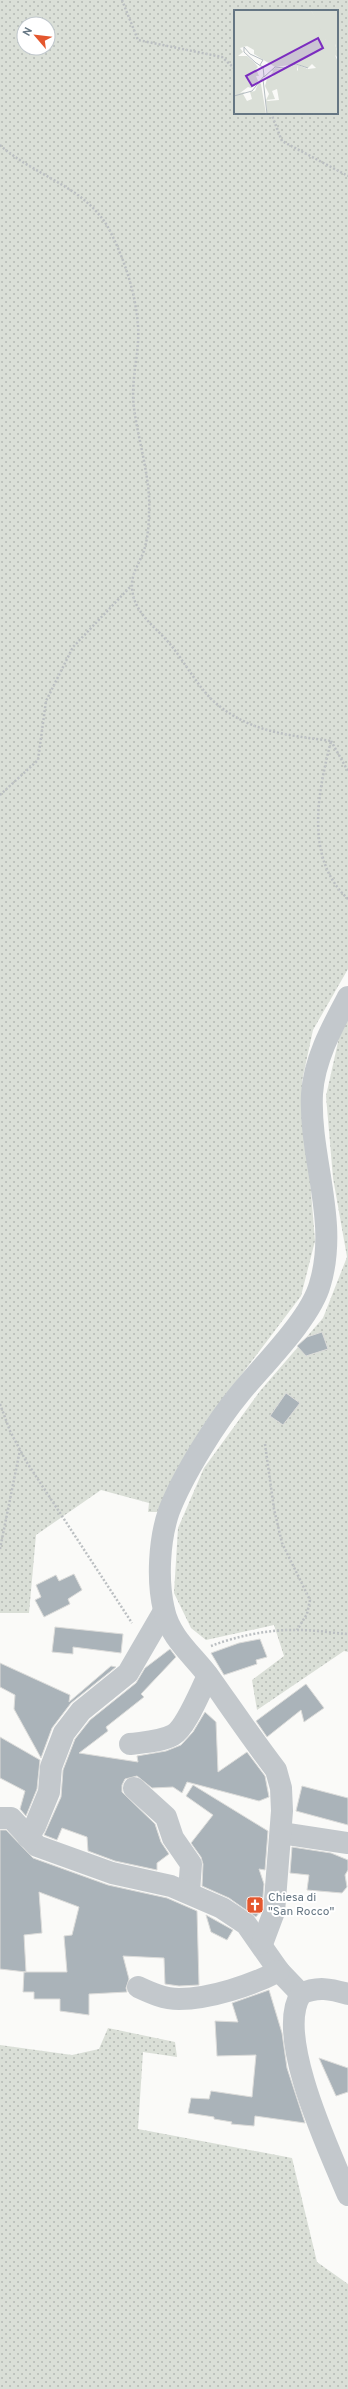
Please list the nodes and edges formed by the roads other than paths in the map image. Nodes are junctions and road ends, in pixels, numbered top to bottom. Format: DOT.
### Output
graph roads {
  1 [pos="348,997"];
  2 [pos="164,1611"];
  3 [pos="208,1676"];
  4 [pos="130,1744"];
  5 [pos="134,1788"];
  6 [pos="0,1818"];
  7 [pos="281,1833"];
  8 [pos="28,1837"];
  9 [pos="348,1843"];
  10 [pos="189,1892"];
  11 [pos="262,1944"];
  12 [pos="279,1970"];
  13 [pos="138,1987"];
  14 [pos="344,1987"];
  15 [pos="301,1994"];
  16 [pos="348,2195"];
  1 -- 2 [label="street"];
  2 -- 3 [label="street"];
  2 -- 8 [label="street"];
  3 -- 4 [label="street"];
  3 -- 7 [label="street"];
  5 -- 10 [label="street"];
  6 -- 8 [label="street"];
  7 -- 9 [label="street"];
  7 -- 11 [label="street"];
  8 -- 10 [label="street"];
  10 -- 11 [label="street"];
  11 -- 12 [label="street"];
  12 -- 13 [label="street"];
  12 -- 15 [label="street"];
  14 -- 15 [label="street"];
  15 -- 16 [label="street"];
}
